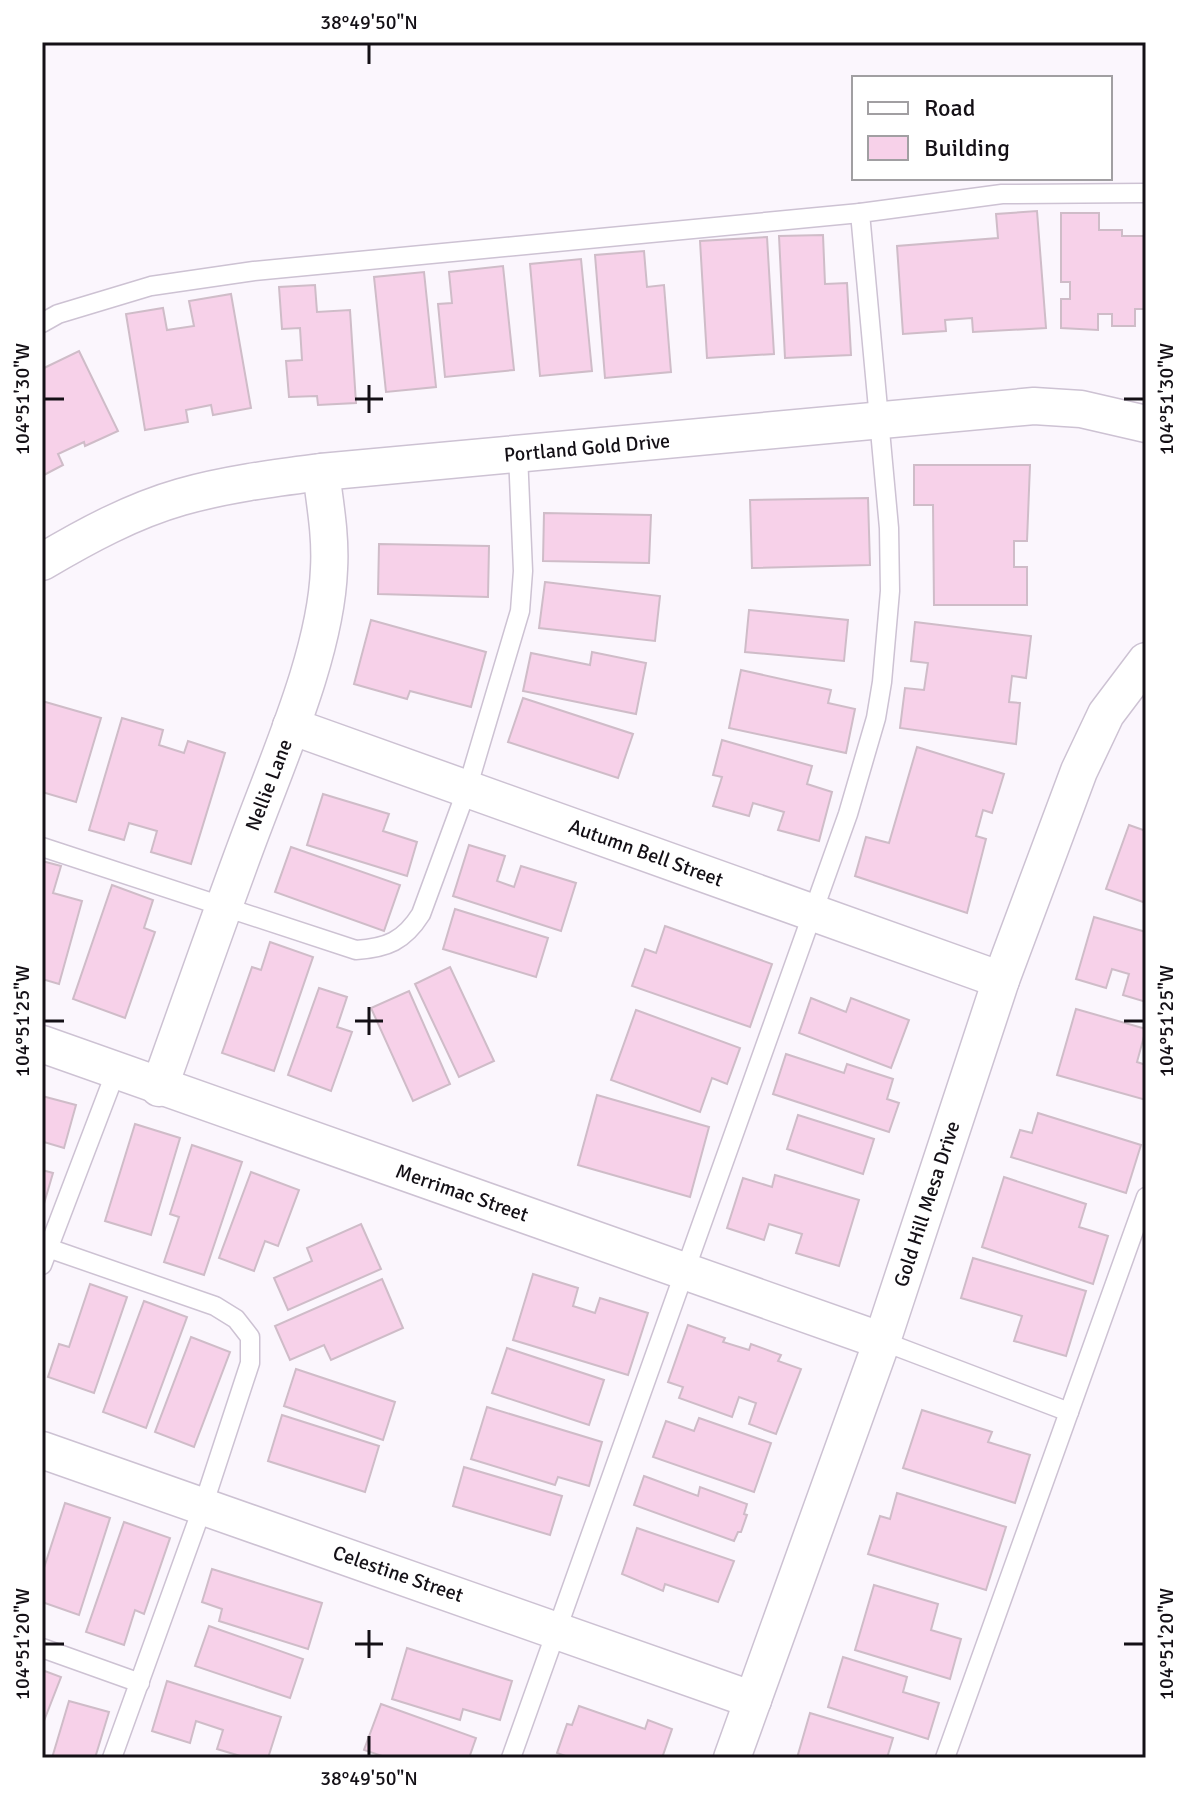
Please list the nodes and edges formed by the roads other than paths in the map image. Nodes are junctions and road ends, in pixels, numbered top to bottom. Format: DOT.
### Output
graph roads {
  1 [pos="1146,193"];
  2 [pos="860,213"];
  3 [pos="42,323"];
  4 [pos="879,420"];
  5 [pos="1146,424"];
  6 [pos="518,454"];
  7 [pos="321,472"];
  8 [pos="42,562"];
  9 [pos="1146,661"];
  10 [pos="291,726"];
  11 [pos="467,789"];
  12 [pos="42,847"];
  13 [pos="222,908"];
  14 [pos="813,913"];
  15 [pos="1001,980"];
  16 [pos="42,1044"];
  17 [pos="116,1071"];
  18 [pos="159,1088"];
  19 [pos="1146,1197"];
  20 [pos="45,1257"];
  21 [pos="685,1271"];
  22 [pos="882,1341"];
  23 [pos="1069,1412"];
  24 [pos="42,1450"];
  25 [pos="203,1506"];
  26 [pos="557,1630"];
  27 [pos="42,1648"];
  28 [pos="140,1683"];
  29 [pos="753,1700"];
  30 [pos="112,1758"];
  31 [pos="511,1758"];
  32 [pos="732,1758"];
  33 [pos="945,1758"];
  1 -- 2 [label="lane"];
  2 -- 3 [label="lane"];
  2 -- 4 [label="lane"];
  4 -- 5 [label="street, Portland Gold Drive"];
  4 -- 6 [label="street, Portland Gold Drive"];
  4 -- 14 [label="lane"];
  6 -- 7 [label="street, Portland Gold Drive"];
  6 -- 11 [label="lane"];
  7 -- 8 [label="street, Portland Gold Drive"];
  7 -- 10 [label="street, Nellie Lane"];
  9 -- 15 [label="street, Gold Hill Mesa Drive"];
  10 -- 11 [label="street, Autumn Bell Street"];
  10 -- 13 [label="street, Nellie Lane"];
  11 -- 13 [label="lane"];
  11 -- 14 [label="street, Autumn Bell Street"];
  12 -- 13 [label="lane"];
  13 -- 18 [label="street, Nellie Lane"];
  14 -- 15 [label="street, Autumn Bell Street"];
  14 -- 21 [label="lane"];
  15 -- 22 [label="street, Gold Hill Mesa Drive"];
  16 -- 17 [label="street, Merrimac Street"];
  17 -- 18 [label="street, Merrimac Street"];
  17 -- 20 [label="lane"];
  18 -- 21 [label="street, Merrimac Street"];
  19 -- 23 [label="lane"];
  20 -- 25 [label="lane"];
  21 -- 22 [label="street, Merrimac Street"];
  21 -- 26 [label="lane"];
  22 -- 23 [label="lane"];
  22 -- 29 [label="street, Gold Hill Mesa Drive"];
  23 -- 33 [label="lane"];
  24 -- 25 [label="street, Celestine Street"];
  25 -- 26 [label="street, Celestine Street"];
  25 -- 28 [label="lane"];
  26 -- 29 [label="street, Celestine Street"];
  26 -- 31 [label="lane"];
  27 -- 28 [label="lane"];
  28 -- 30 [label="lane"];
  29 -- 32 [label="street, Gold Hill Mesa Drive"];
}
